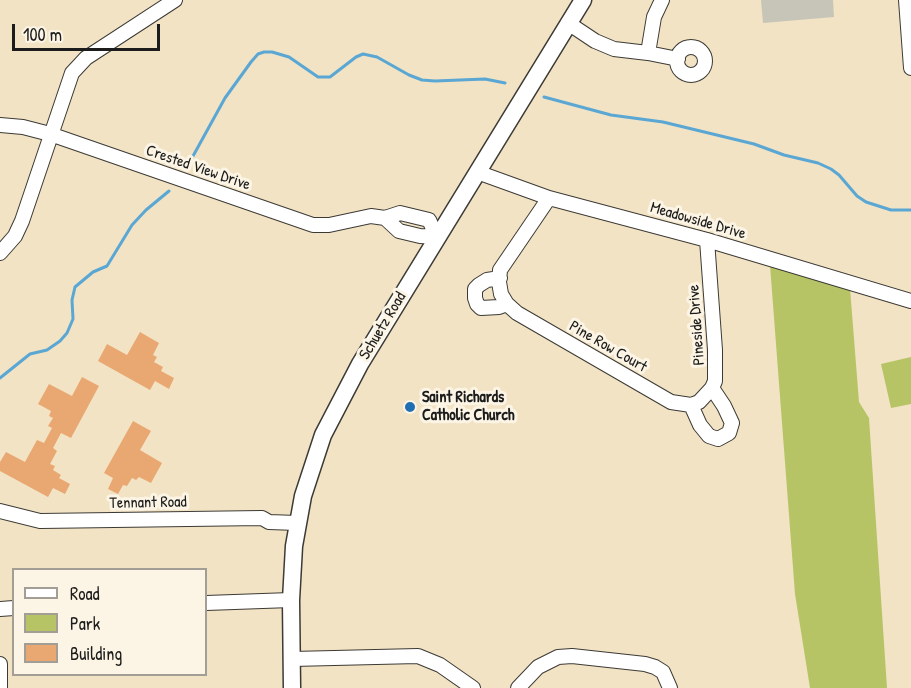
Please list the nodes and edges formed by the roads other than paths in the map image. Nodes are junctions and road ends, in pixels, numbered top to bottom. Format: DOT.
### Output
graph roads {
  1 [pos="175,0"];
  2 [pos="583,0"];
  3 [pos="662,0"];
  4 [pos="906,0"];
  5 [pos="568,23"];
  6 [pos="648,52"];
  7 [pos="678,59"];
  8 [pos="911,68"];
  9 [pos="0,126"];
  10 [pos="50,134"];
  11 [pos="477,172"];
  12 [pos="549,198"];
  13 [pos="437,237"];
  14 [pos="707,240"];
  15 [pos="0,253"];
  16 [pos="500,278"];
  17 [pos="911,301"];
  18 [pos="507,304"];
  19 [pos="712,388"];
  20 [pos="695,403"];
  21 [pos="0,511"];
  22 [pos="298,520"];
  23 [pos="291,600"];
  24 [pos="207,603"];
  25 [pos="292,659"];
  26 [pos="0,664"];
  27 [pos="669,685"];
  28 [pos="0,688"];
  29 [pos="292,688"];
  30 [pos="473,688"];
  31 [pos="518,688"];
  1 -- 10 [label="street"];
  2 -- 5 [label="main road, Schuetz Road"];
  3 -- 6 [label="street"];
  4 -- 8 [label="street"];
  5 -- 6 [label="street"];
  5 -- 11 [label="main road, Schuetz Road"];
  6 -- 7 [label="street"];
  9 -- 10 [label="street, Crested View Drive"];
  10 -- 13 [label="street, Crested View Drive"];
  10 -- 15 [label="street"];
  11 -- 12 [label="street, Meadowside Drive"];
  11 -- 13 [label="main road, Schuetz Road"];
  12 -- 14 [label="street, Meadowside Drive"];
  12 -- 16 [label="street"];
  13 -- 22 [label="main road, Schuetz Road"];
  14 -- 17 [label="street, Meadowside Drive"];
  14 -- 19 [label="street, Pineside Drive"];
  16 -- 18 [label="street"];
  16 -- 18 [label="street"];
  18 -- 20 [label="street, Pine Row Court"];
  19 -- 20 [label="street, Pineside Drive"];
  19 -- 20 [label="street"];
  21 -- 22 [label="street, Tennant Road"];
  22 -- 23 [label="main road, Schuetz Road"];
  23 -- 24 [label="street"];
  23 -- 25 [label="main road, Schuetz Road"];
  25 -- 29 [label="main road, Schuetz Road"];
  25 -- 30 [label="street"];
  26 -- 28 [label="street"];
  27 -- 31 [label="street"];
}
